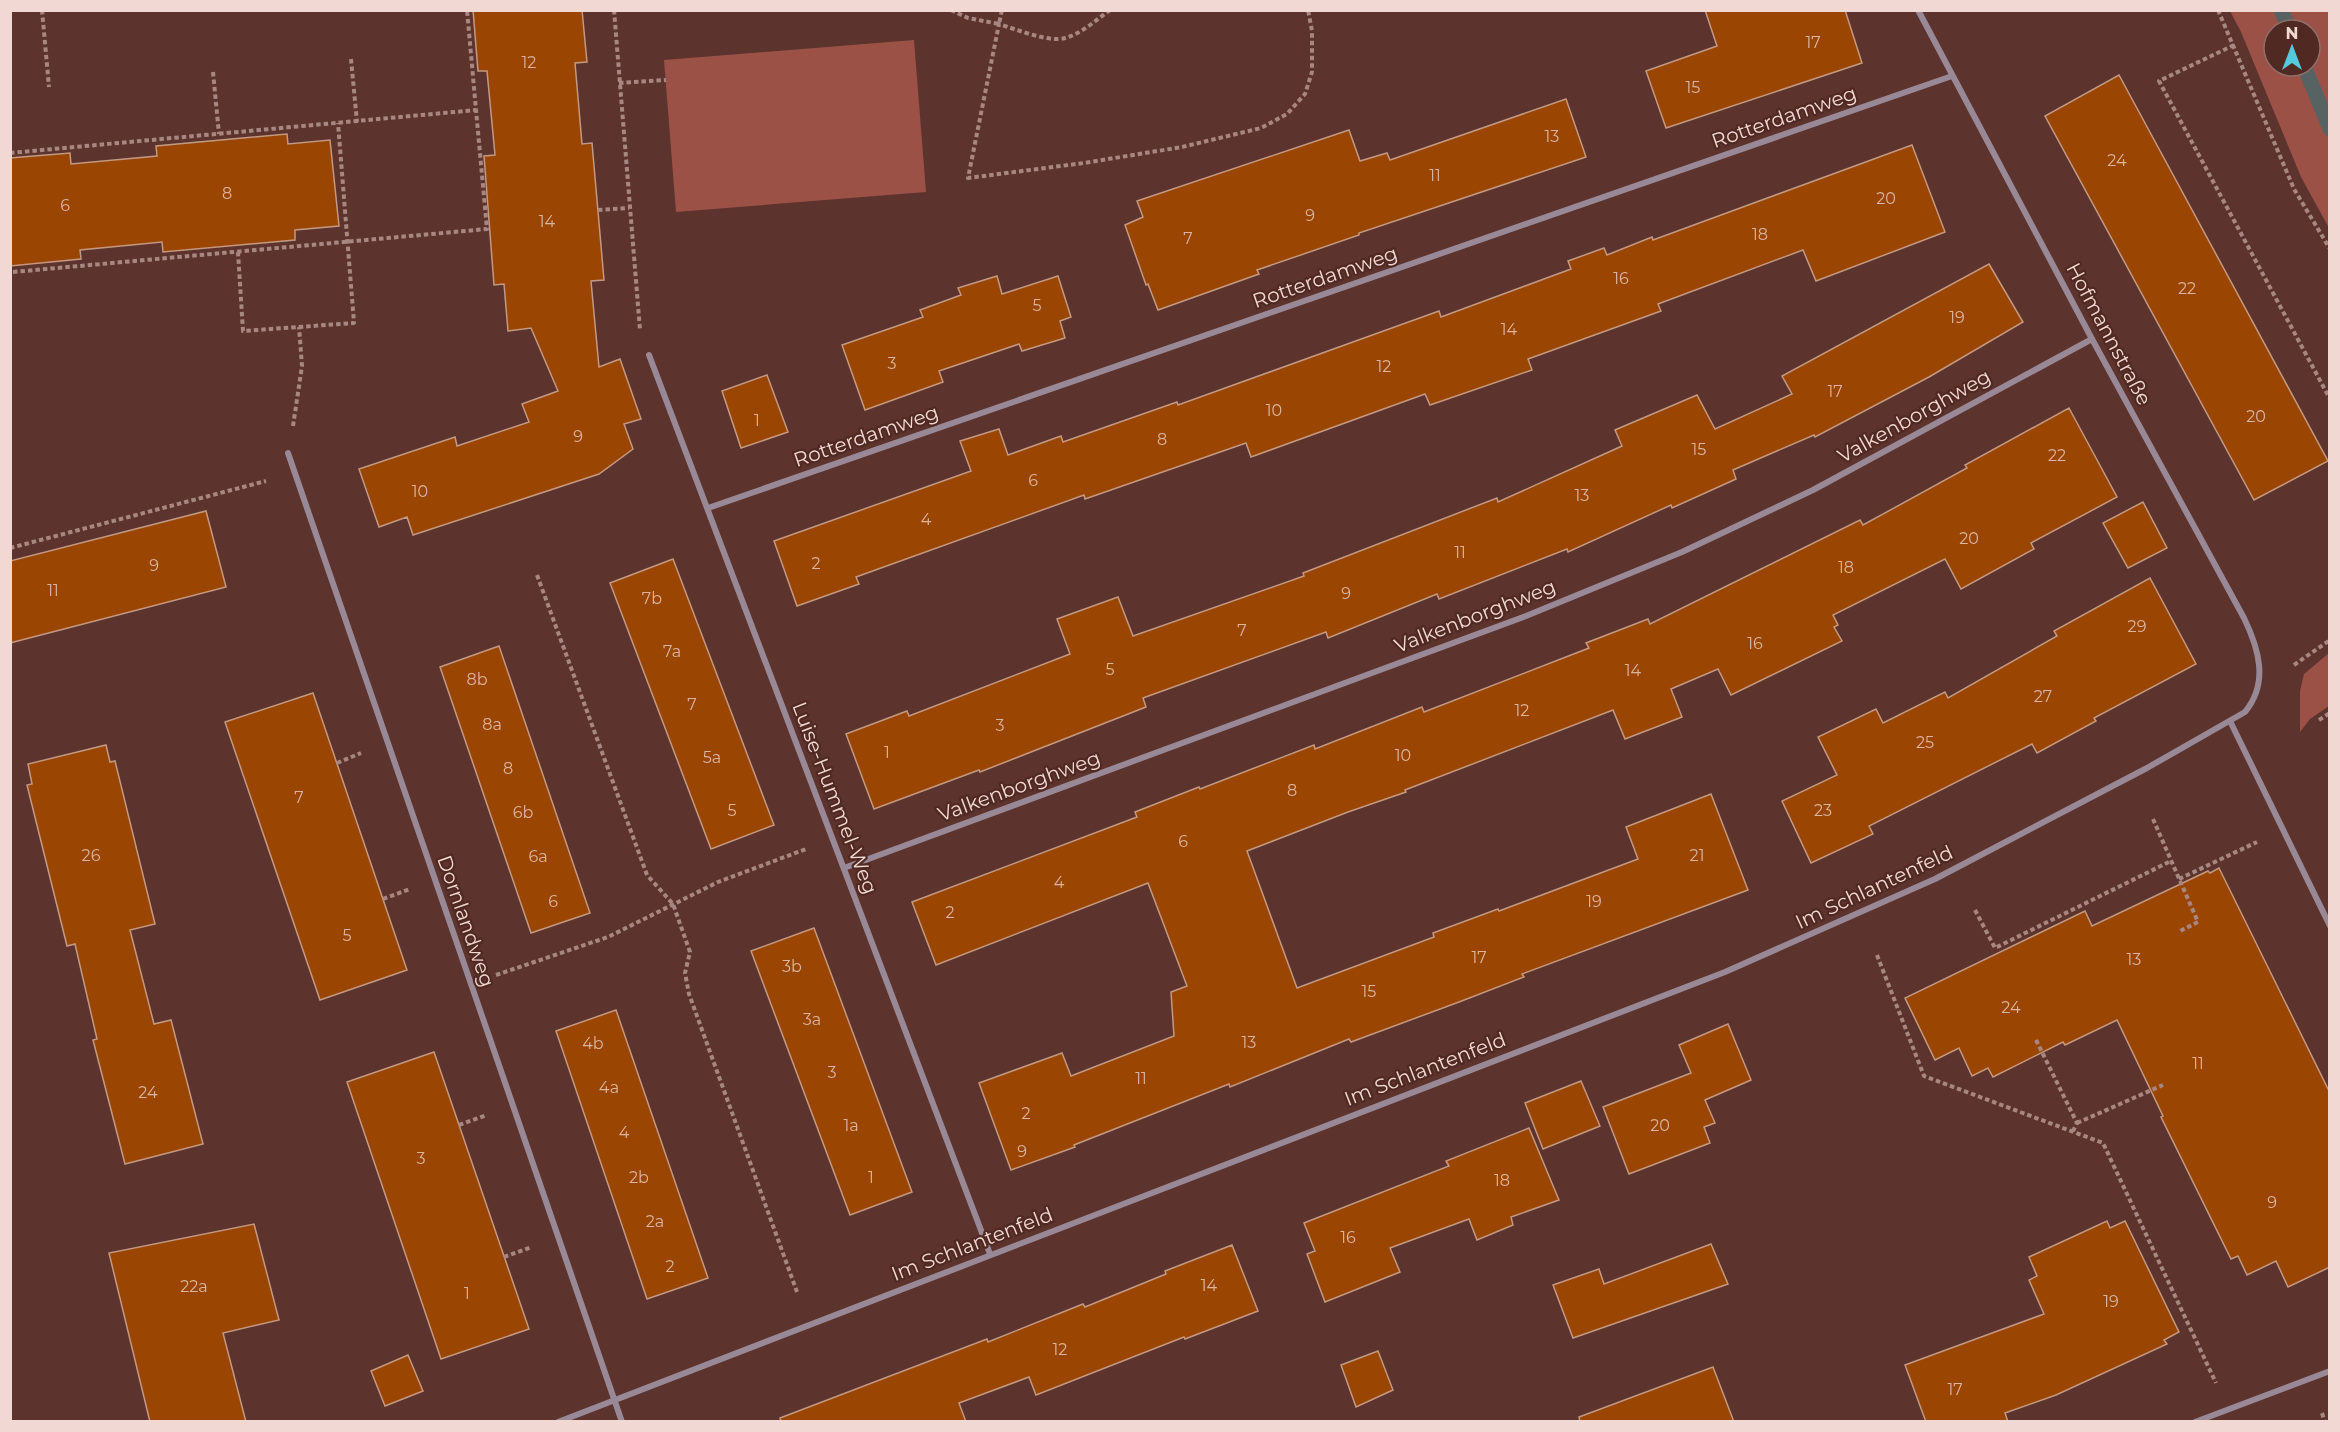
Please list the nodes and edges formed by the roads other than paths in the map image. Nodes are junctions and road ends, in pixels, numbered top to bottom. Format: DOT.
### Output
graph roads {
  1 [pos="1918,10"];
  2 [pos="1952,76"];
  3 [pos="2092,339"];
  4 [pos="649,354"];
  5 [pos="288,453"];
  6 [pos="708,508"];
  7 [pos="2260,677"];
  8 [pos="2230,721"];
  9 [pos="844,868"];
  10 [pos="2330,926"];
  11 [pos="990,1254"];
  12 [pos="2330,1371"];
  13 [pos="613,1399"];
  14 [pos="558,1422"];
  15 [pos="622,1422"];
  16 [pos="2195,1422"];
  1 -- 2 [label="street, Hofmannstraße"];
  2 -- 3 [label="street, Hofmannstraße"];
  2 -- 6 [label="street, Rotterdamweg"];
  3 -- 7 [label="street, Hofmannstraße"];
  3 -- 9 [label="street, Valkenborghweg"];
  4 -- 6 [label="street, Luise-Hummel-Weg"];
  5 -- 13 [label="street, Dornlandweg"];
  6 -- 9 [label="street, Luise-Hummel-Weg"];
  7 -- 8 [label="street, Im Schlantenfeld"];
  8 -- 10 [label="street"];
  8 -- 11 [label="street, Im Schlantenfeld"];
  9 -- 11 [label="street, Luise-Hummel-Weg"];
  11 -- 13 [label="street, Im Schlantenfeld"];
  12 -- 16 [label="street"];
  13 -- 14 [label="street, Im Schlantenfeld"];
  13 -- 15 [label="street, Dornlandweg"];
}
